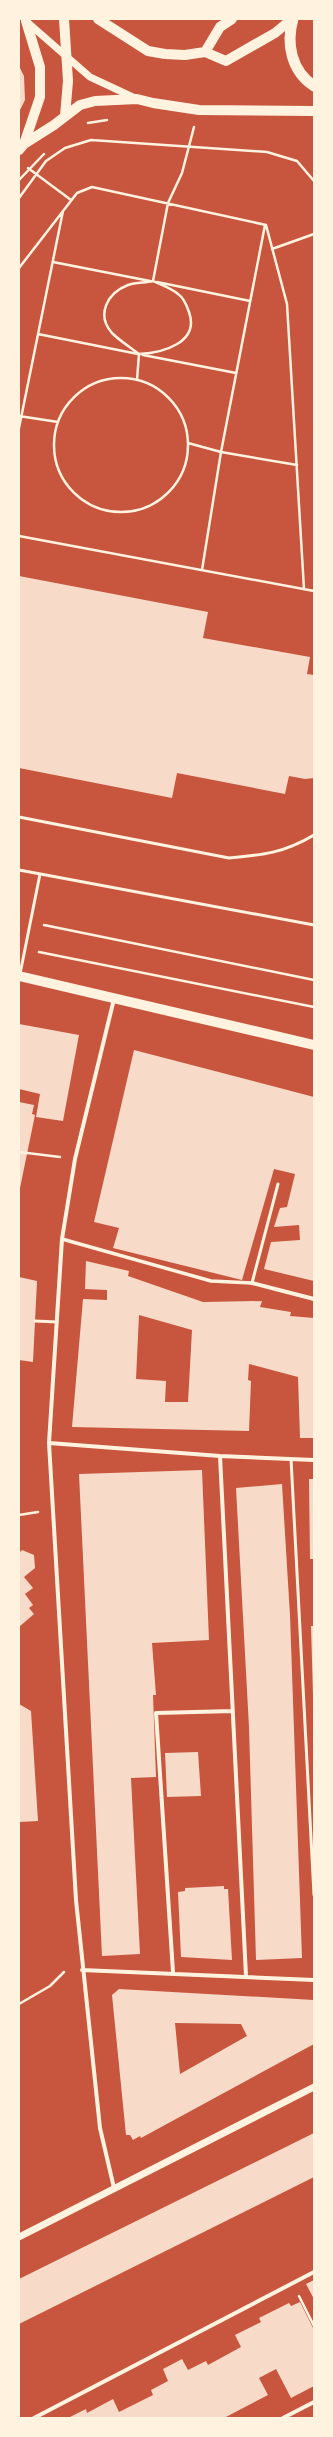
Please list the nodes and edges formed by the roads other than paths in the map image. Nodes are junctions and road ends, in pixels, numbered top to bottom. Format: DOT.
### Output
graph roads {
  1 [pos="64,19"];
  2 [pos="98,19"];
  3 [pos="232,19"];
  4 [pos="292,19"];
  5 [pos="25,20"];
  6 [pos="205,52"];
  7 [pos="66,57"];
  8 [pos="314,86"];
  9 [pos="137,99"];
  10 [pos="314,111"];
  11 [pos="65,116"];
  12 [pos="22,147"];
  13 [pos="19,817"];
  14 [pos="314,835"];
  15 [pos="19,870"];
  16 [pos="40,874"];
  17 [pos="314,925"];
  18 [pos="19,976"];
  19 [pos="114,997"];
  20 [pos="314,1045"];
  21 [pos="278,1184"];
  22 [pos="62,1239"];
  23 [pos="252,1283"];
  24 [pos="314,1299"];
  25 [pos="35,1321"];
  26 [pos="57,1322"];
  27 [pos="49,1443"];
  28 [pos="220,1456"];
  29 [pos="291,1459"];
  30 [pos="314,1460"];
  31 [pos="233,1711"];
  32 [pos="314,1895"];
  33 [pos="82,1970"];
  34 [pos="173,1972"];
  35 [pos="246,1976"];
  36 [pos="314,1980"];
  37 [pos="314,2087"];
  38 [pos="114,2188"];
  39 [pos="19,2237"];
  40 [pos="314,2272"];
  41 [pos="314,2402"];
  42 [pos="34,2418"];
  43 [pos="283,2418"];
  1 -- 7 [label="main road"];
  2 -- 6 [label="main road"];
  3 -- 6 [label="main road"];
  4 -- 6 [label="main road"];
  4 -- 8 [label="highway"];
  5 -- 7 [label="street"];
  5 -- 12 [label="main road"];
  7 -- 9 [label="street"];
  7 -- 11 [label="main road"];
  9 -- 10 [label="main road"];
  9 -- 11 [label="main road"];
  11 -- 12 [label="main road"];
  13 -- 14 [label="lane"];
  15 -- 16 [label="lane"];
  16 -- 17 [label="lane"];
  16 -- 18 [label="lane"];
  18 -- 19 [label="main road"];
  19 -- 20 [label="main road"];
  19 -- 22 [label="street"];
  21 -- 23 [label="lane"];
  22 -- 23 [label="street"];
  22 -- 26 [label="street"];
  23 -- 24 [label="street"];
  25 -- 26 [label="lane"];
  26 -- 27 [label="street"];
  27 -- 28 [label="street"];
  27 -- 33 [label="street"];
  28 -- 29 [label="street"];
  28 -- 31 [label="street"];
  29 -- 30 [label="street"];
  29 -- 32 [label="lane"];
  31 -- 34 [label="street"];
  31 -- 35 [label="street"];
  33 -- 34 [label="street"];
  33 -- 38 [label="street"];
  34 -- 35 [label="street"];
  35 -- 36 [label="street"];
  37 -- 38 [label="street"];
  38 -- 39 [label="street"];
  40 -- 42 [label="street"];
  41 -- 43 [label="street"];
}
